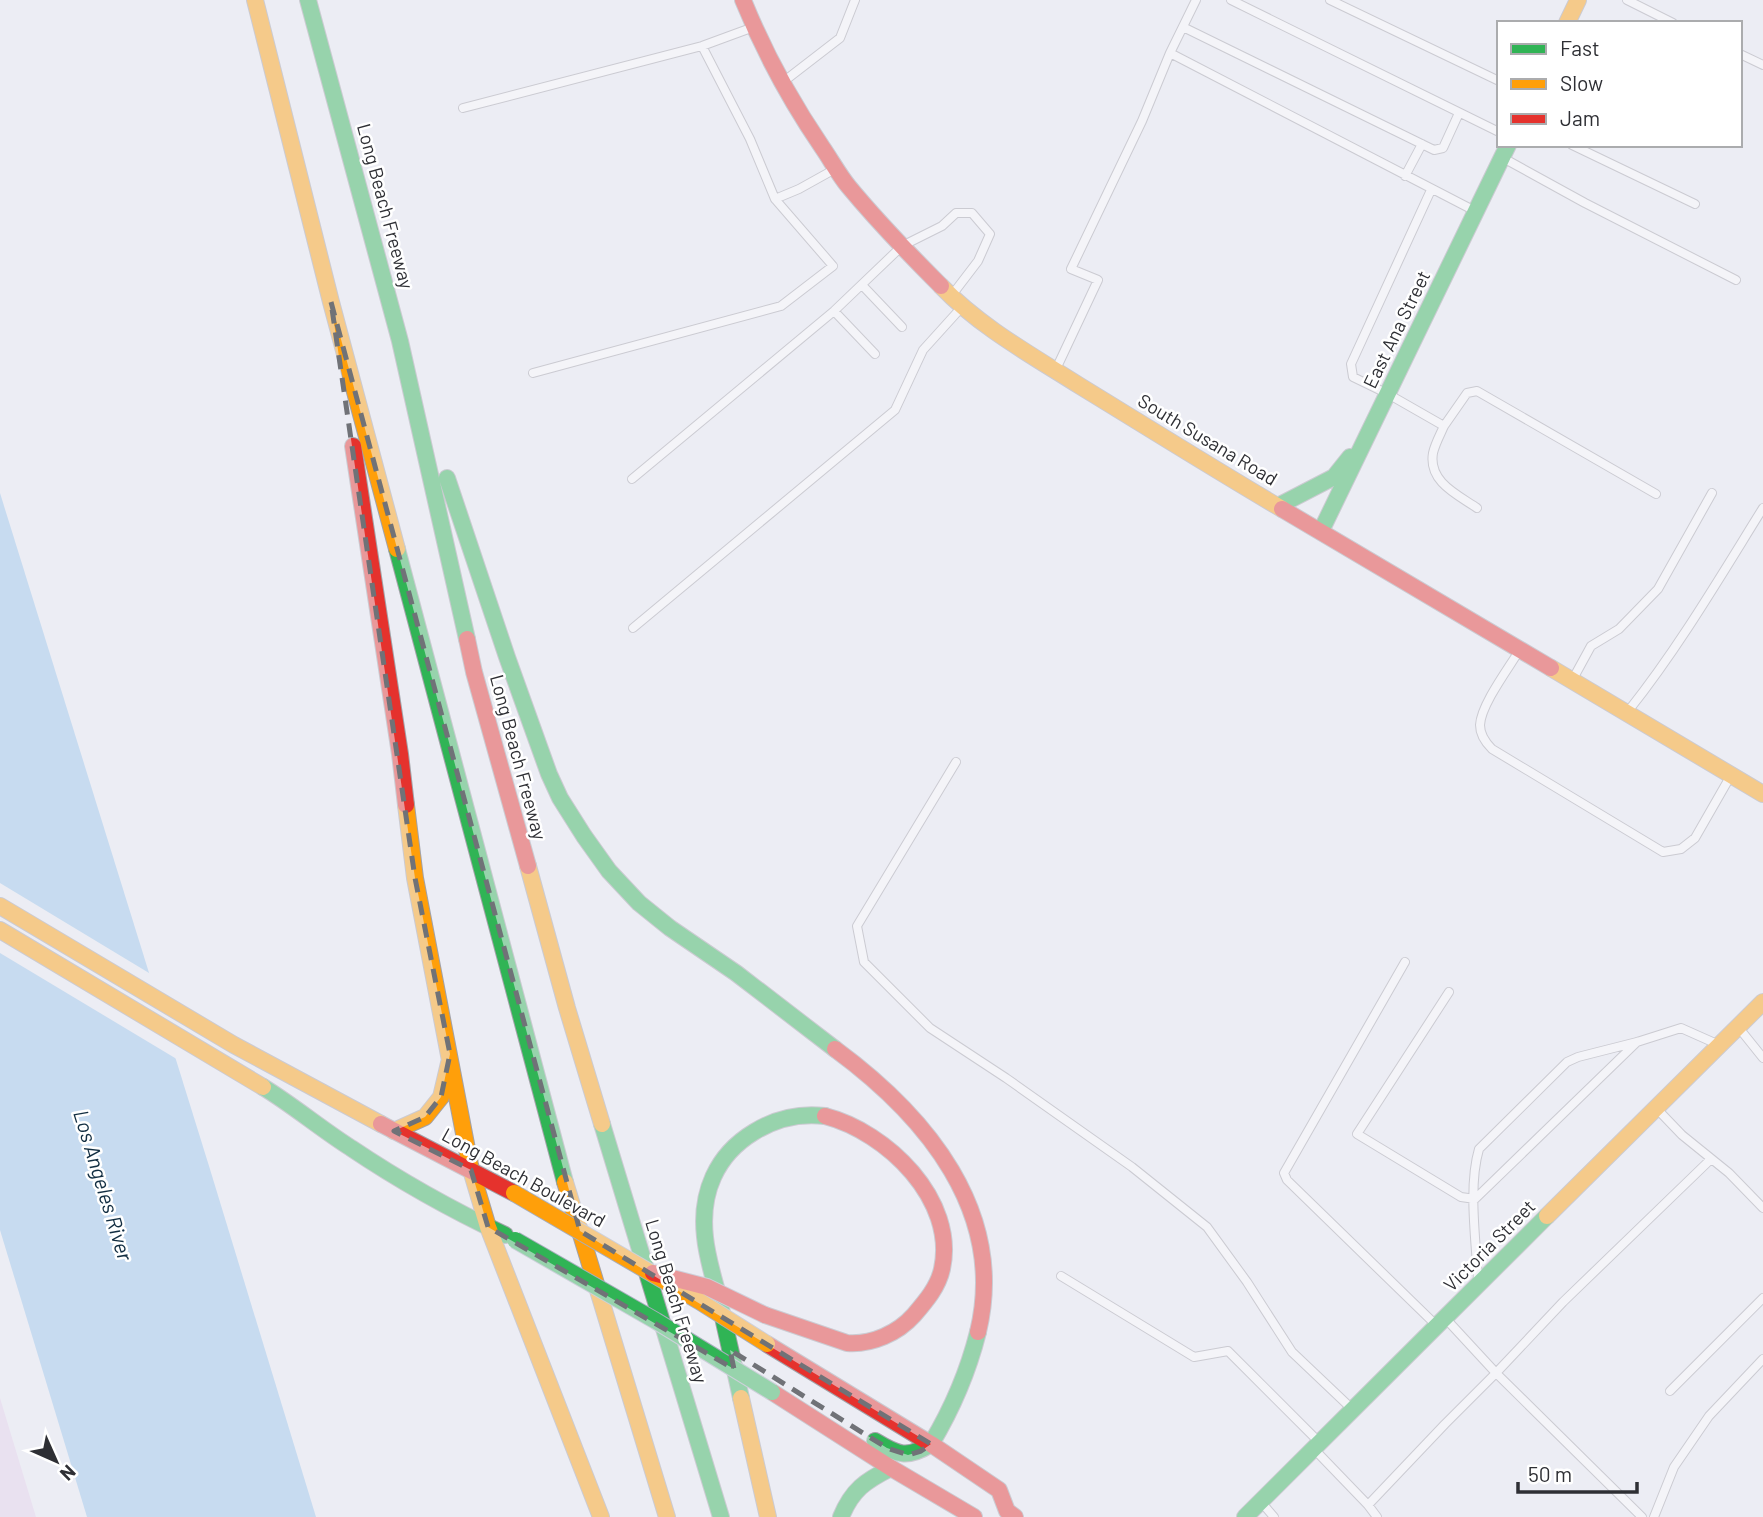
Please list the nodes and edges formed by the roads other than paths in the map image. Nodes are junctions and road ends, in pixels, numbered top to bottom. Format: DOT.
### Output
graph roads {
  1 [pos="255,0"];
  2 [pos="308,0"];
  3 [pos="743,0"];
  4 [pos="855,0"];
  5 [pos="1196,0"];
  6 [pos="1231,0"];
  7 [pos="1331,0"];
  8 [pos="1578,0"];
  9 [pos="1627,0"];
  10 [pos="1568,21"];
  11 [pos="1669,21"];
  12 [pos="754,27"];
  13 [pos="1183,27"];
  14 [pos="702,46"];
  15 [pos="1170,53"];
  16 [pos="1742,55"];
  17 [pos="1763,65"];
  18 [pos="1497,80"];
  19 [pos="782,84"];
  20 [pos="463,108"];
  21 [pos="1459,113"];
  22 [pos="1497,131"];
  23 [pos="1422,144"];
  24 [pos="1576,147"];
  25 [pos="1505,151"];
  26 [pos="836,168"];
  27 [pos="1405,176"];
  28 [pos="1431,190"];
  29 [pos="775,199"];
  30 [pos="1695,205"];
  31 [pos="1476,212"];
  32 [pos="902,246"];
  33 [pos="1736,279"];
  34 [pos="862,285"];
  35 [pos="957,301"];
  36 [pos="331,302"];
  37 [pos="834,311"];
  38 [pos="902,327"];
  39 [pos="400,341"];
  40 [pos="875,354"];
  41 [pos="1056,370"];
  42 [pos="533,373"];
  43 [pos="1388,394"];
  44 [pos="1444,426"];
  45 [pos="1367,436"];
  46 [pos="632,479"];
  47 [pos="1656,494"];
  48 [pos="1712,494"];
  49 [pos="1278,506"];
  50 [pos="1477,508"];
  51 [pos="1763,508"];
  52 [pos="1321,531"];
  53 [pos="633,628"];
  54 [pos="1520,649"];
  55 [pos="1572,680"];
  56 [pos="1627,713"];
  57 [pos="956,762"];
  58 [pos="1731,775"];
  59 [pos="1763,794"];
  60 [pos="0,906"];
  61 [pos="0,930"];
  62 [pos="1405,962"];
  63 [pos="1449,992"];
  64 [pos="1763,1002"];
  65 [pos="1738,1027"];
  66 [pos="1637,1042"];
  67 [pos="1719,1045"];
  68 [pos="450,1054"];
  69 [pos="1763,1058"];
  70 [pos="1656,1108"];
  71 [pos="394,1131"];
  72 [pos="1711,1159"];
  73 [pos="471,1170"];
  74 [pos="1475,1199"];
  75 [pos="1763,1208"];
  76 [pos="488,1227"];
  77 [pos="653,1273"];
  78 [pos="1061,1276"];
  79 [pos="1479,1285"];
  80 [pos="1763,1298"];
  81 [pos="1441,1322"];
  82 [pos="1763,1359"];
  83 [pos="1496,1373"];
  84 [pos="771,1383"];
  85 [pos="1670,1391"];
  86 [pos="1353,1410"];
  87 [pos="931,1444"];
  88 [pos="1317,1446"];
  89 [pos="891,1468"];
  90 [pos="1261,1502"];
  91 [pos="1368,1505"];
  92 [pos="1008,1515"];
  93 [pos="601,1517"];
  94 [pos="667,1517"];
  95 [pos="721,1517"];
  96 [pos="768,1517"];
  97 [pos="841,1517"];
  98 [pos="974,1517"];
  99 [pos="988,1517"];
  100 [pos="1245,1517"];
  101 [pos="1274,1517"];
  102 [pos="1377,1517"];
  103 [pos="1642,1517"];
  104 [pos="1654,1517"];
  1 -- 36 [label="main road"];
  2 -- 39 [label="main road, Long Beach Freeway"];
  3 -- 12 [label="main road, South Susana Road"];
  4 -- 19 [label="lane"];
  5 -- 13 [label="lane"];
  6 -- 21 [label="lane"];
  7 -- 18 [label="lane"];
  8 -- 10 [label="main road"];
  9 -- 11 [label="lane"];
  12 -- 14 [label="lane"];
  12 -- 19 [label="main road, South Susana Road"];
  13 -- 15 [label="lane"];
  13 -- 23 [label="lane"];
  14 -- 20 [label="lane"];
  14 -- 29 [label="lane"];
  15 -- 27 [label="lane"];
  15 -- 41 [label="lane"];
  16 -- 17 [label="lane"];
  19 -- 26 [label="main road, South Susana Road"];
  21 -- 22 [label="lane"];
  21 -- 23 [label="lane"];
  23 -- 27 [label="lane"];
  24 -- 30 [label="lane"];
  25 -- 31 [label="main road, East Ana Street"];
  25 -- 33 [label="lane"];
  26 -- 29 [label="lane"];
  26 -- 32 [label="main road, South Susana Road"];
  27 -- 28 [label="lane"];
  28 -- 31 [label="lane"];
  28 -- 43 [label="lane"];
  29 -- 42 [label="lane"];
  31 -- 43 [label="main road, East Ana Street"];
  32 -- 34 [label="lane"];
  32 -- 35 [label="main road, South Susana Road"];
  32 -- 35 [label="lane"];
  34 -- 37 [label="lane"];
  34 -- 38 [label="lane"];
  35 -- 41 [label="main road, South Susana Road"];
  35 -- 53 [label="lane"];
  36 -- 68 [label="main road"];
  36 -- 94 [label="main road"];
  37 -- 40 [label="lane"];
  37 -- 46 [label="lane"];
  39 -- 87 [label="main road"];
  39 -- 95 [label="main road, Long Beach Freeway"];
  41 -- 49 [label="main road, South Susana Road"];
  43 -- 44 [label="lane"];
  43 -- 45 [label="main road, East Ana Street"];
  44 -- 47 [label="lane"];
  44 -- 50 [label="lane"];
  45 -- 49 [label="main road"];
  45 -- 52 [label="main road, East Ana Street"];
  48 -- 55 [label="lane"];
  49 -- 52 [label="main road, South Susana Road"];
  51 -- 56 [label="lane"];
  52 -- 54 [label="main road, South Susana Road"];
  54 -- 55 [label="main road, South Susana Road"];
  54 -- 58 [label="lane"];
  55 -- 56 [label="main road, South Susana Road"];
  56 -- 58 [label="main road, South Susana Road"];
  57 -- 86 [label="lane"];
  58 -- 59 [label="main road, South Susana Road"];
  60 -- 71 [label="main road, Long Beach Boulevard"];
  61 -- 76 [label="main road"];
  62 -- 81 [label="lane"];
  63 -- 74 [label="lane"];
  64 -- 65 [label="main road, Victoria Street"];
  65 -- 67 [label="main road, Victoria Street"];
  65 -- 69 [label="lane"];
  66 -- 67 [label="lane"];
  66 -- 74 [label="lane"];
  66 -- 74 [label="lane"];
  67 -- 70 [label="main road, Victoria Street"];
  68 -- 71 [label="main road"];
  68 -- 73 [label="main road"];
  70 -- 72 [label="lane"];
  70 -- 79 [label="main road, Victoria Street"];
  71 -- 73 [label="main road, Long Beach Boulevard"];
  72 -- 75 [label="lane"];
  72 -- 83 [label="lane"];
  73 -- 76 [label="main road"];
  73 -- 77 [label="main road, Long Beach Boulevard, bridge"];
  74 -- 79 [label="lane"];
  76 -- 84 [label="main road, bridge"];
  76 -- 93 [label="main road"];
  77 -- 87 [label="main road, Long Beach Boulevard, bridge"];
  77 -- 96 [label="main road, bridge"];
  78 -- 88 [label="lane"];
  79 -- 81 [label="main road, Victoria Street"];
  80 -- 85 [label="lane"];
  81 -- 83 [label="lane"];
  81 -- 86 [label="main road, Victoria Street"];
  82 -- 104 [label="lane"];
  83 -- 91 [label="lane"];
  83 -- 103 [label="lane"];
  84 -- 87 [label="main road"];
  84 -- 89 [label="main road"];
  86 -- 88 [label="main road, Victoria Street"];
  87 -- 92 [label="main road, Long Beach Boulevard"];
  88 -- 90 [label="main road, Victoria Street"];
  88 -- 91 [label="lane"];
  89 -- 97 [label="main road"];
  89 -- 98 [label="main road"];
  90 -- 100 [label="main road, Victoria Street"];
  90 -- 101 [label="lane"];
  91 -- 102 [label="lane"];
  92 -- 99 [label="main road, Long Beach Boulevard"];
}
